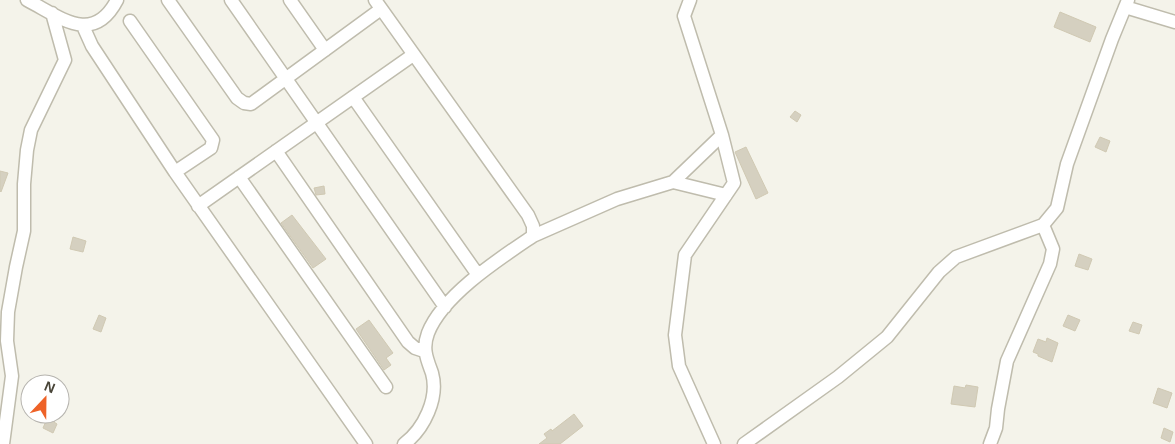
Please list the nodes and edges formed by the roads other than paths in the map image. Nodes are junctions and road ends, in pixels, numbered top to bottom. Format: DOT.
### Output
graph roads {
  1 [pos="27,0"];
  2 [pos="117,0"];
  3 [pos="168,0"];
  4 [pos="231,0"];
  5 [pos="290,0"];
  6 [pos="690,0"];
  7 [pos="1127,4"];
  8 [pos="378,5"];
  9 [pos="52,12"];
  10 [pos="130,21"];
  11 [pos="1175,22"];
  12 [pos="83,26"];
  13 [pos="325,50"];
  14 [pos="413,55"];
  15 [pos="285,79"];
  16 [pos="353,97"];
  17 [pos="315,124"];
  18 [pos="722,135"];
  19 [pos="276,151"];
  20 [pos="175,172"];
  21 [pos="239,177"];
  22 [pos="673,182"];
  23 [pos="726,195"];
  24 [pos="198,206"];
  25 [pos="1043,225"];
  26 [pos="533,236"];
  27 [pos="478,275"];
  28 [pos="444,307"];
  29 [pos="424,351"];
  30 [pos="386,387"];
  31 [pos="3,444"];
  32 [pos="366,444"];
  33 [pos="404,444"];
  34 [pos="714,444"];
  35 [pos="744,444"];
  36 [pos="990,444"];
  1 -- 9 [label="street"];
  2 -- 12 [label="street"];
  3 -- 15 [label="street"];
  4 -- 15 [label="street"];
  5 -- 13 [label="street"];
  6 -- 18 [label="street"];
  7 -- 11 [label="street"];
  7 -- 25 [label="street"];
  8 -- 13 [label="street"];
  8 -- 14 [label="street"];
  9 -- 12 [label="street"];
  9 -- 31 [label="street"];
  10 -- 20 [label="street"];
  12 -- 20 [label="street"];
  13 -- 15 [label="street"];
  14 -- 16 [label="street"];
  14 -- 26 [label="street"];
  15 -- 17 [label="street"];
  16 -- 17 [label="street"];
  16 -- 27 [label="street"];
  17 -- 19 [label="street"];
  17 -- 28 [label="street"];
  18 -- 22 [label="street"];
  18 -- 23 [label="street"];
  19 -- 21 [label="street"];
  19 -- 29 [label="street"];
  20 -- 24 [label="street"];
  21 -- 24 [label="street"];
  21 -- 30 [label="street"];
  22 -- 23 [label="street"];
  22 -- 26 [label="street"];
  23 -- 34 [label="street"];
  24 -- 32 [label="street"];
  25 -- 35 [label="street"];
  25 -- 36 [label="street"];
  26 -- 27 [label="street"];
  27 -- 28 [label="street"];
  28 -- 29 [label="street"];
  29 -- 33 [label="street"];
}
